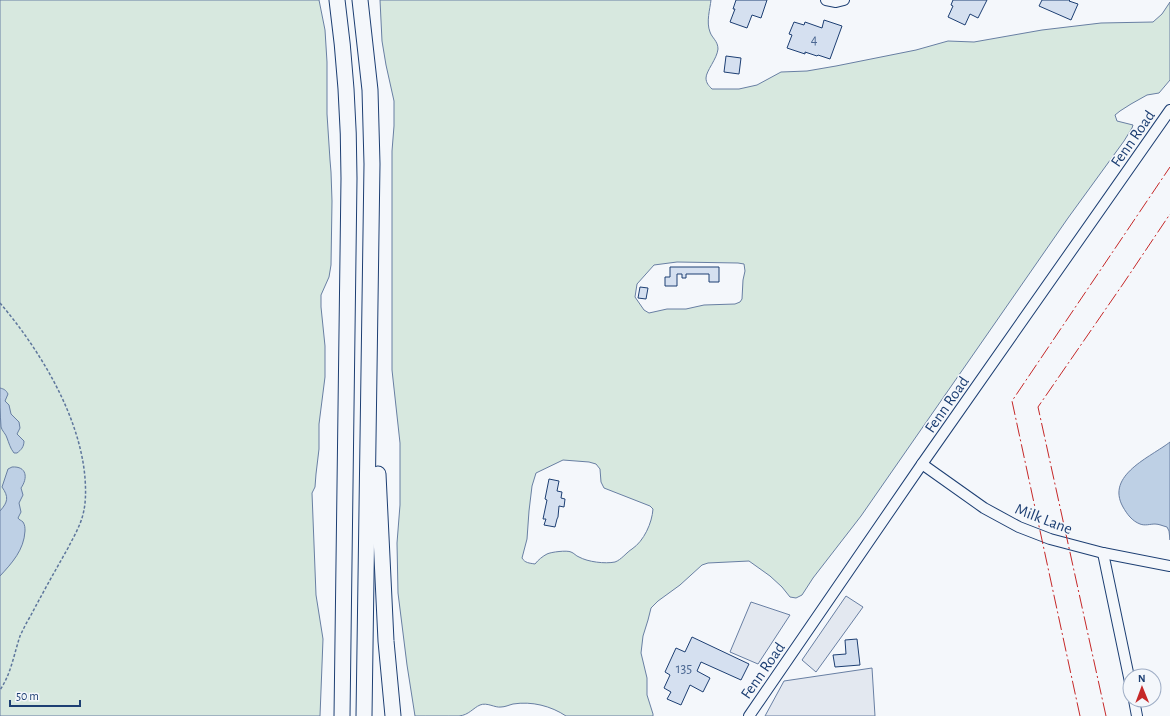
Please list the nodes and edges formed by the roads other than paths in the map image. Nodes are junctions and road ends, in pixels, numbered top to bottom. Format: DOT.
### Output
graph roads {
  1 [pos="337,0"];
  2 [pos="360,0"];
  3 [pos="826,0"];
  4 [pos="844,0"];
  5 [pos="1170,110"];
  6 [pos="370,330"];
  7 [pos="922,464"];
  8 [pos="1104,553"];
  9 [pos="1170,566"];
  10 [pos="1127,668"];
  11 [pos="342,716"];
  12 [pos="364,716"];
  13 [pos="393,716"];
  14 [pos="749,716"];
  1 -- 11 [label="highway"];
  2 -- 6 [label="highway"];
  3 -- 4 [label="street"];
  5 -- 7 [label="street, Fenn Road"];
  6 -- 12 [label="highway"];
  6 -- 13 [label="highway"];
  7 -- 8 [label="street, Milk Lane"];
  7 -- 14 [label="street, Fenn Road"];
  8 -- 9 [label="street, Milk Lane"];
  8 -- 10 [label="street"];
}
